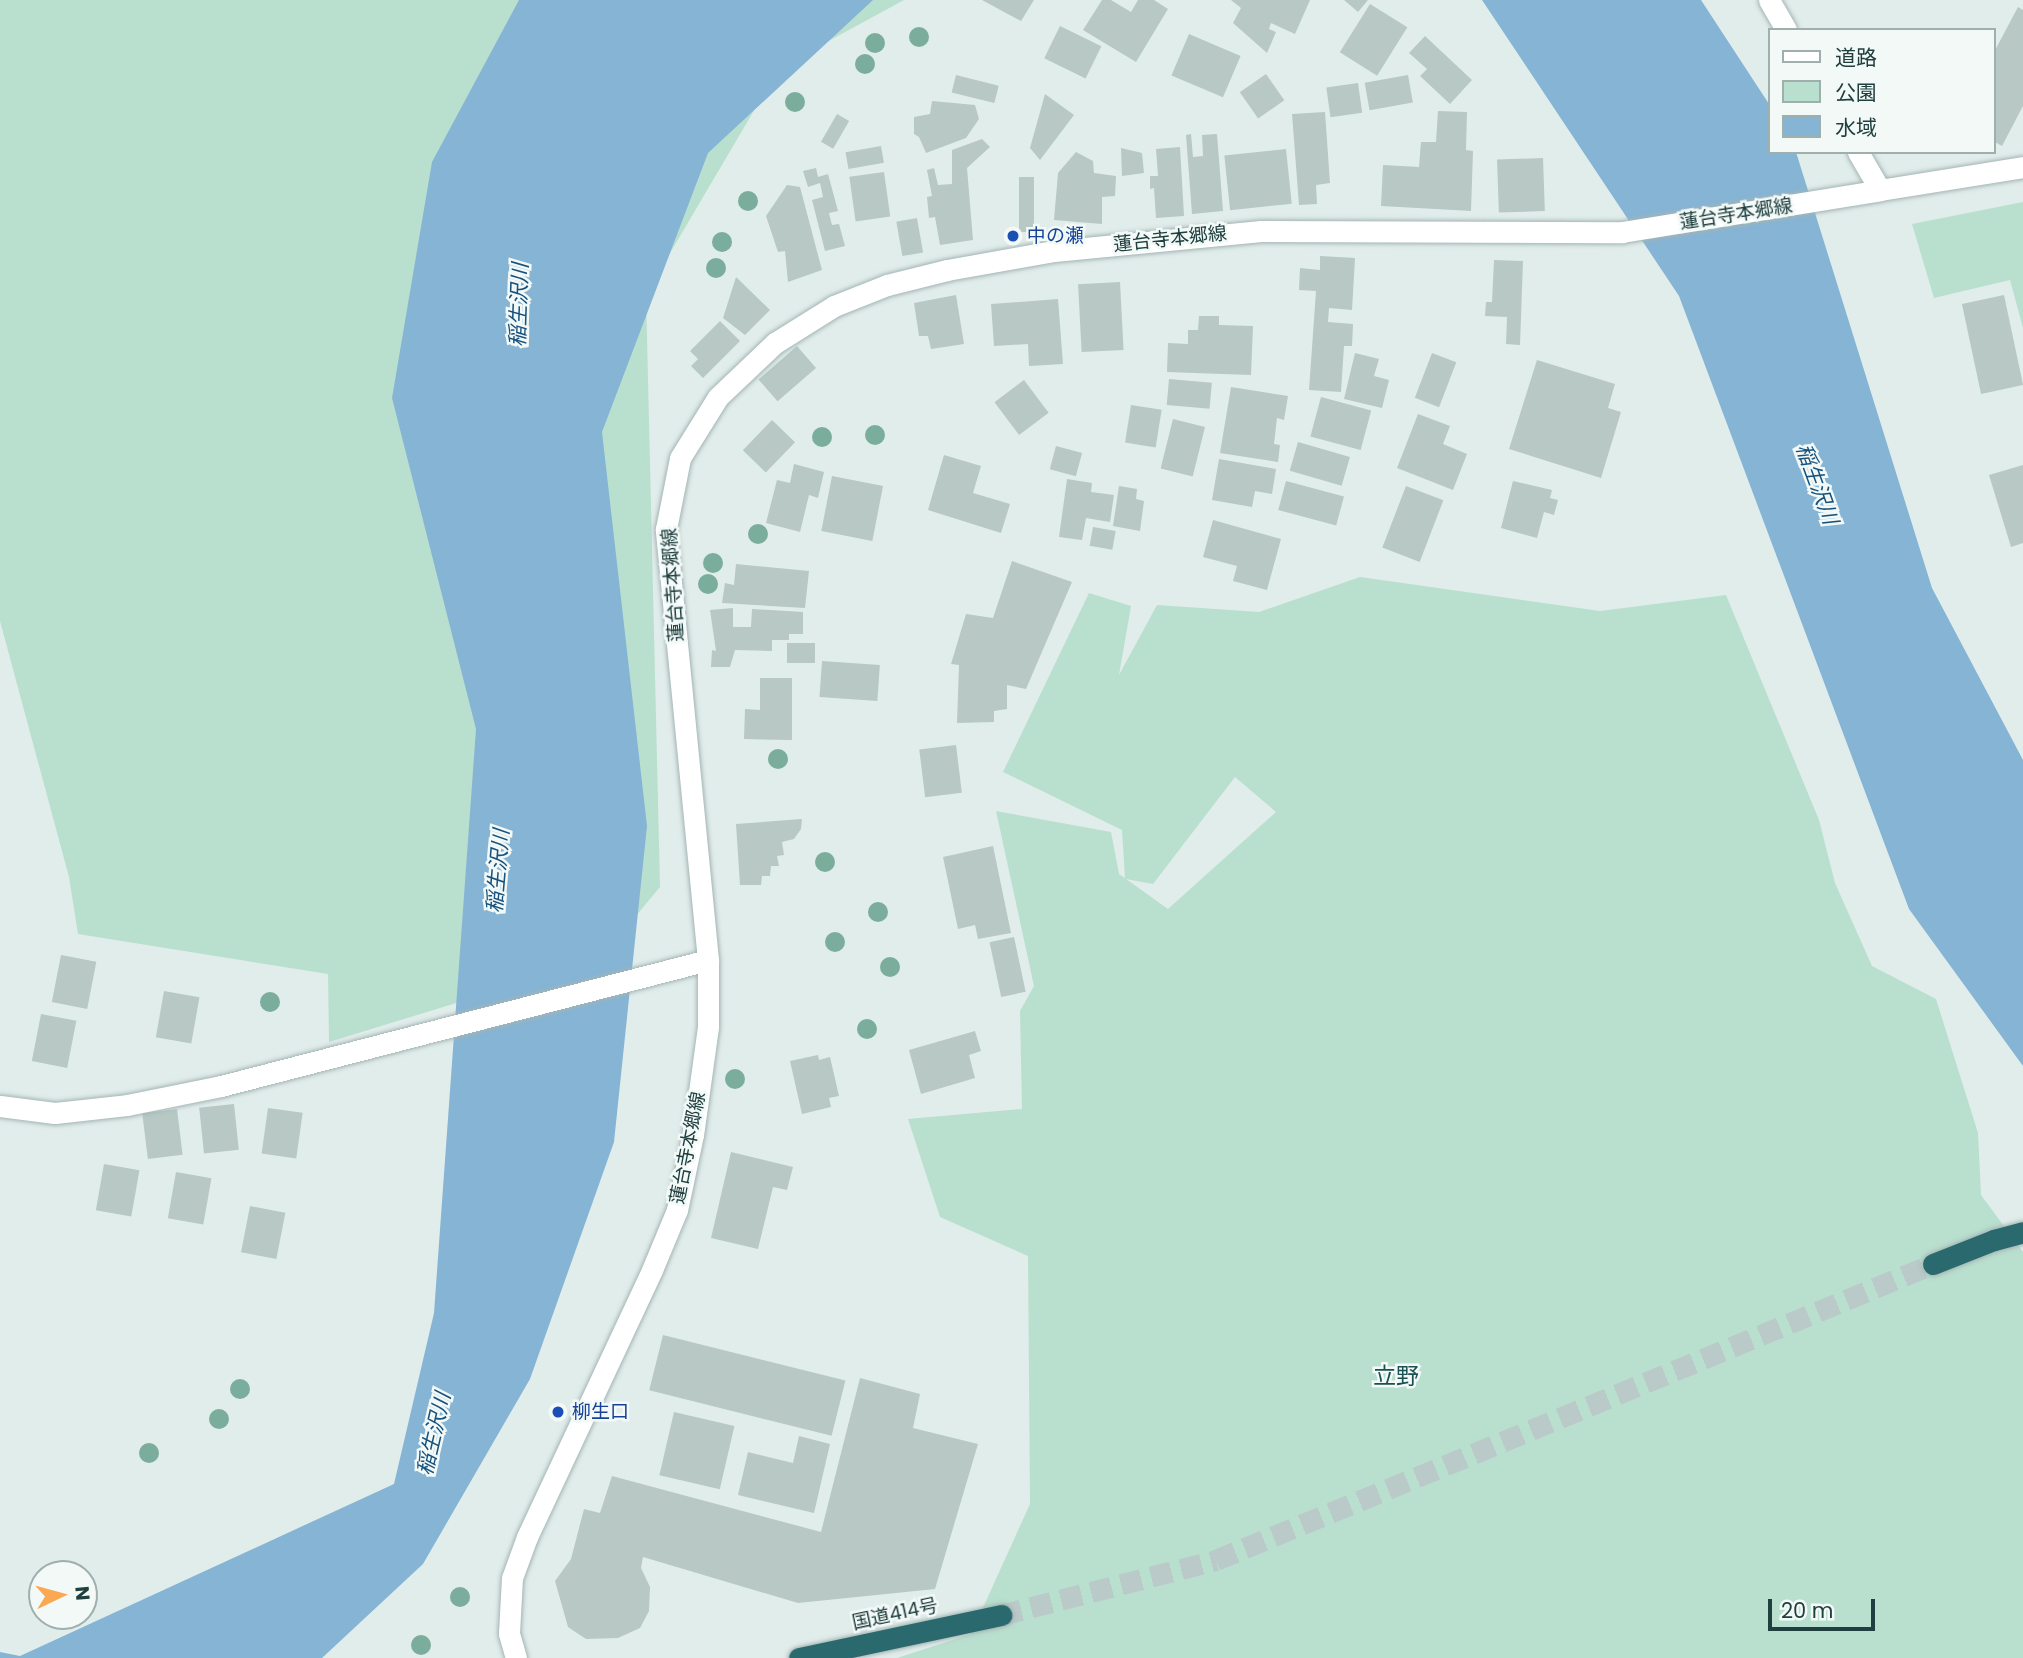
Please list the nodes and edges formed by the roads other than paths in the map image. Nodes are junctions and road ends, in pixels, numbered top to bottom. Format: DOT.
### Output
graph roads {
  1 [pos="1769,0"];
  2 [pos="1785,28"];
  3 [pos="1859,154"];
  4 [pos="2023,167"];
  5 [pos="1880,190"];
  6 [pos="708,961"];
  7 [pos="0,1106"];
  8 [pos="2023,1232"];
  9 [pos="1933,1264"];
  10 [pos="1001,1615"];
  11 [pos="516,1658"];
  12 [pos="799,1658"];
  1 -- 2 [label="main road"];
  3 -- 5 [label="main road"];
  4 -- 5 [label="main road, 蓮台寺本郷線"];
  5 -- 6 [label="main road, 蓮台寺本郷線"];
  6 -- 7 [label="main road"];
  6 -- 11 [label="main road, 蓮台寺本郷線"];
  8 -- 9 [label="highway"];
  10 -- 12 [label="highway, 国道414号"];
}
